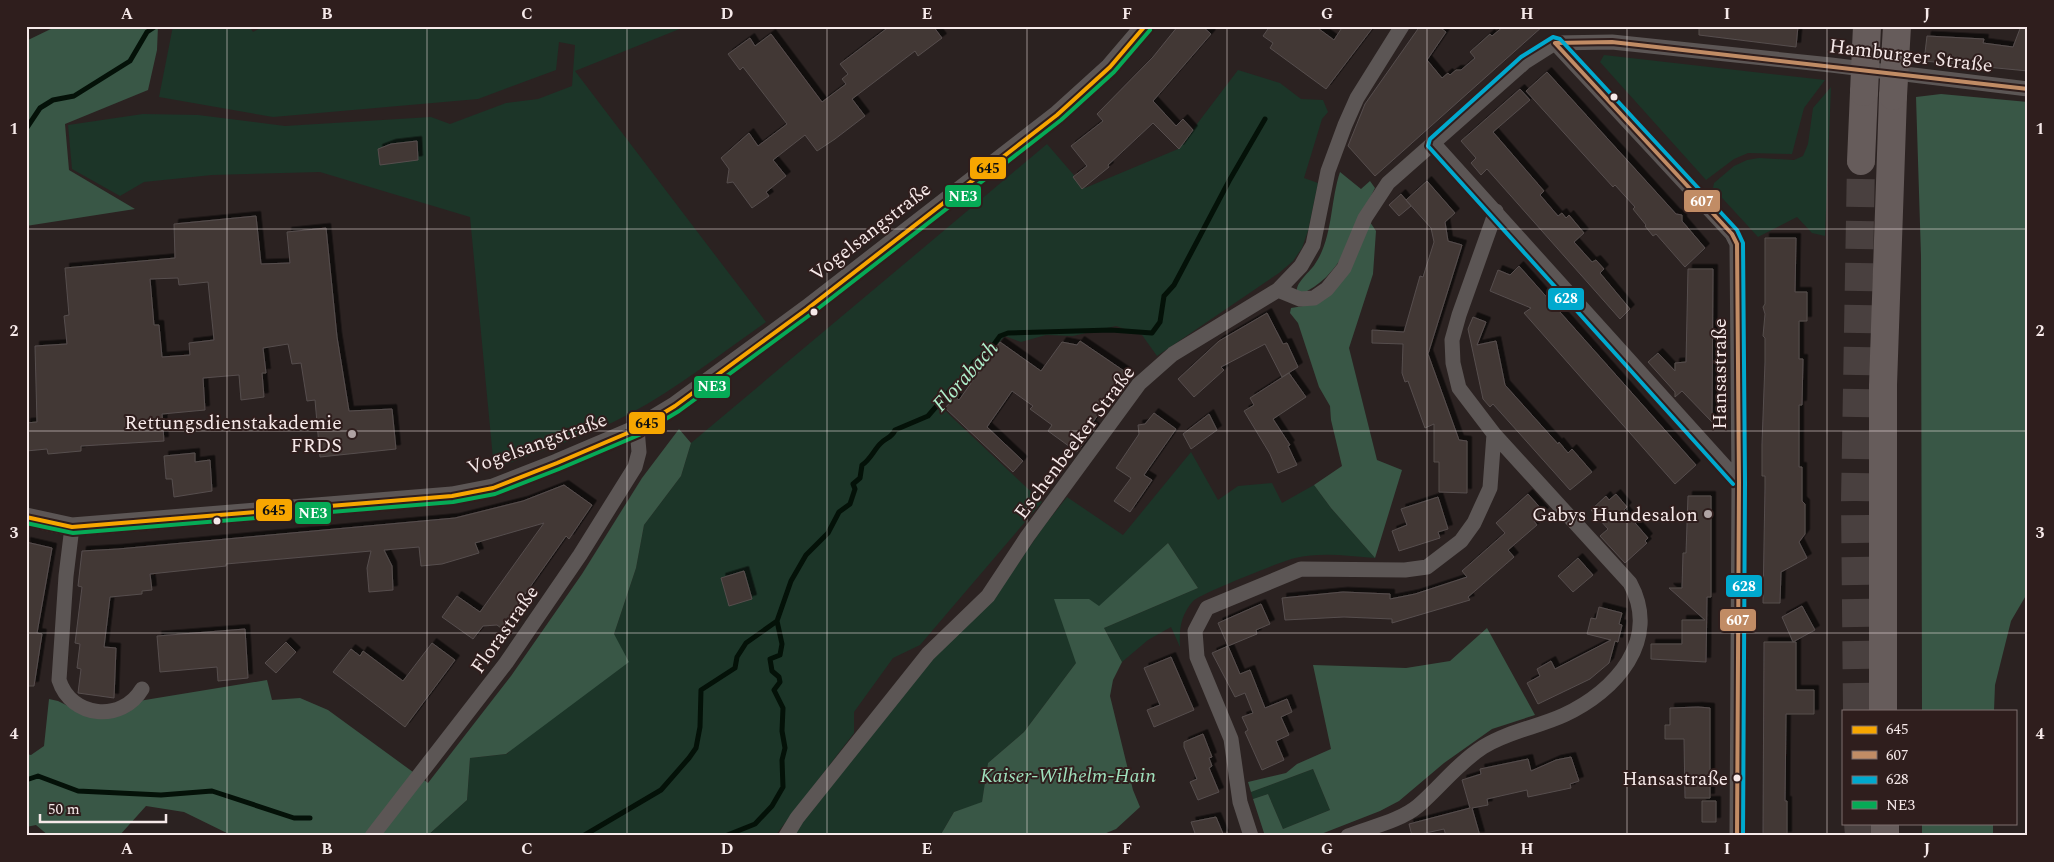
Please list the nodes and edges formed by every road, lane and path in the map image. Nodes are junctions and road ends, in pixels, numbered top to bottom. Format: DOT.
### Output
graph roads {
  1 [pos="1145,26"];
  2 [pos="1402,26"];
  3 [pos="1867,26"];
  4 [pos="1897,26"];
  5 [pos="1555,43"];
  6 [pos="2028,89"];
  7 [pos="1434,144"];
  8 [pos="1861,161"];
  9 [pos="1496,211"];
  10 [pos="1278,290"];
  11 [pos="637,429"];
  12 [pos="1494,434"];
  13 [pos="1739,482"];
  14 [pos="26,517"];
  15 [pos="72,527"];
  16 [pos="142,688"];
  17 [pos="1883,710"];
  18 [pos="372,836"];
  19 [pos="786,836"];
  20 [pos="1251,836"];
  21 [pos="1348,836"];
  22 [pos="1737,836"];
  1 -- 11 [label="street, Vogelsangstraße"];
  2 -- 10 [label="street, Eschenbeeker Straße"];
  3 -- 8 [label="highway, bridge"];
  4 -- 17 [label="highway, bridge"];
  5 -- 6 [label="street, Hamburger Straße"];
  5 -- 7 [label="street, Hamburger Straße"];
  5 -- 13 [label="street, Hansastraße"];
  7 -- 9 [label="street"];
  7 -- 10 [label="street, Hamburger Straße"];
  9 -- 12 [label="street"];
  9 -- 13 [label="street"];
  10 -- 19 [label="street, Eschenbeeker Straße"];
  11 -- 15 [label="street, Vogelsangstraße"];
  11 -- 18 [label="street, Florastraße"];
  12 -- 20 [label="street"];
  12 -- 21 [label="street"];
  13 -- 22 [label="street, Hansastraße"];
  14 -- 15 [label="street, Vogelsangstraße"];
  15 -- 16 [label="street"];
}
